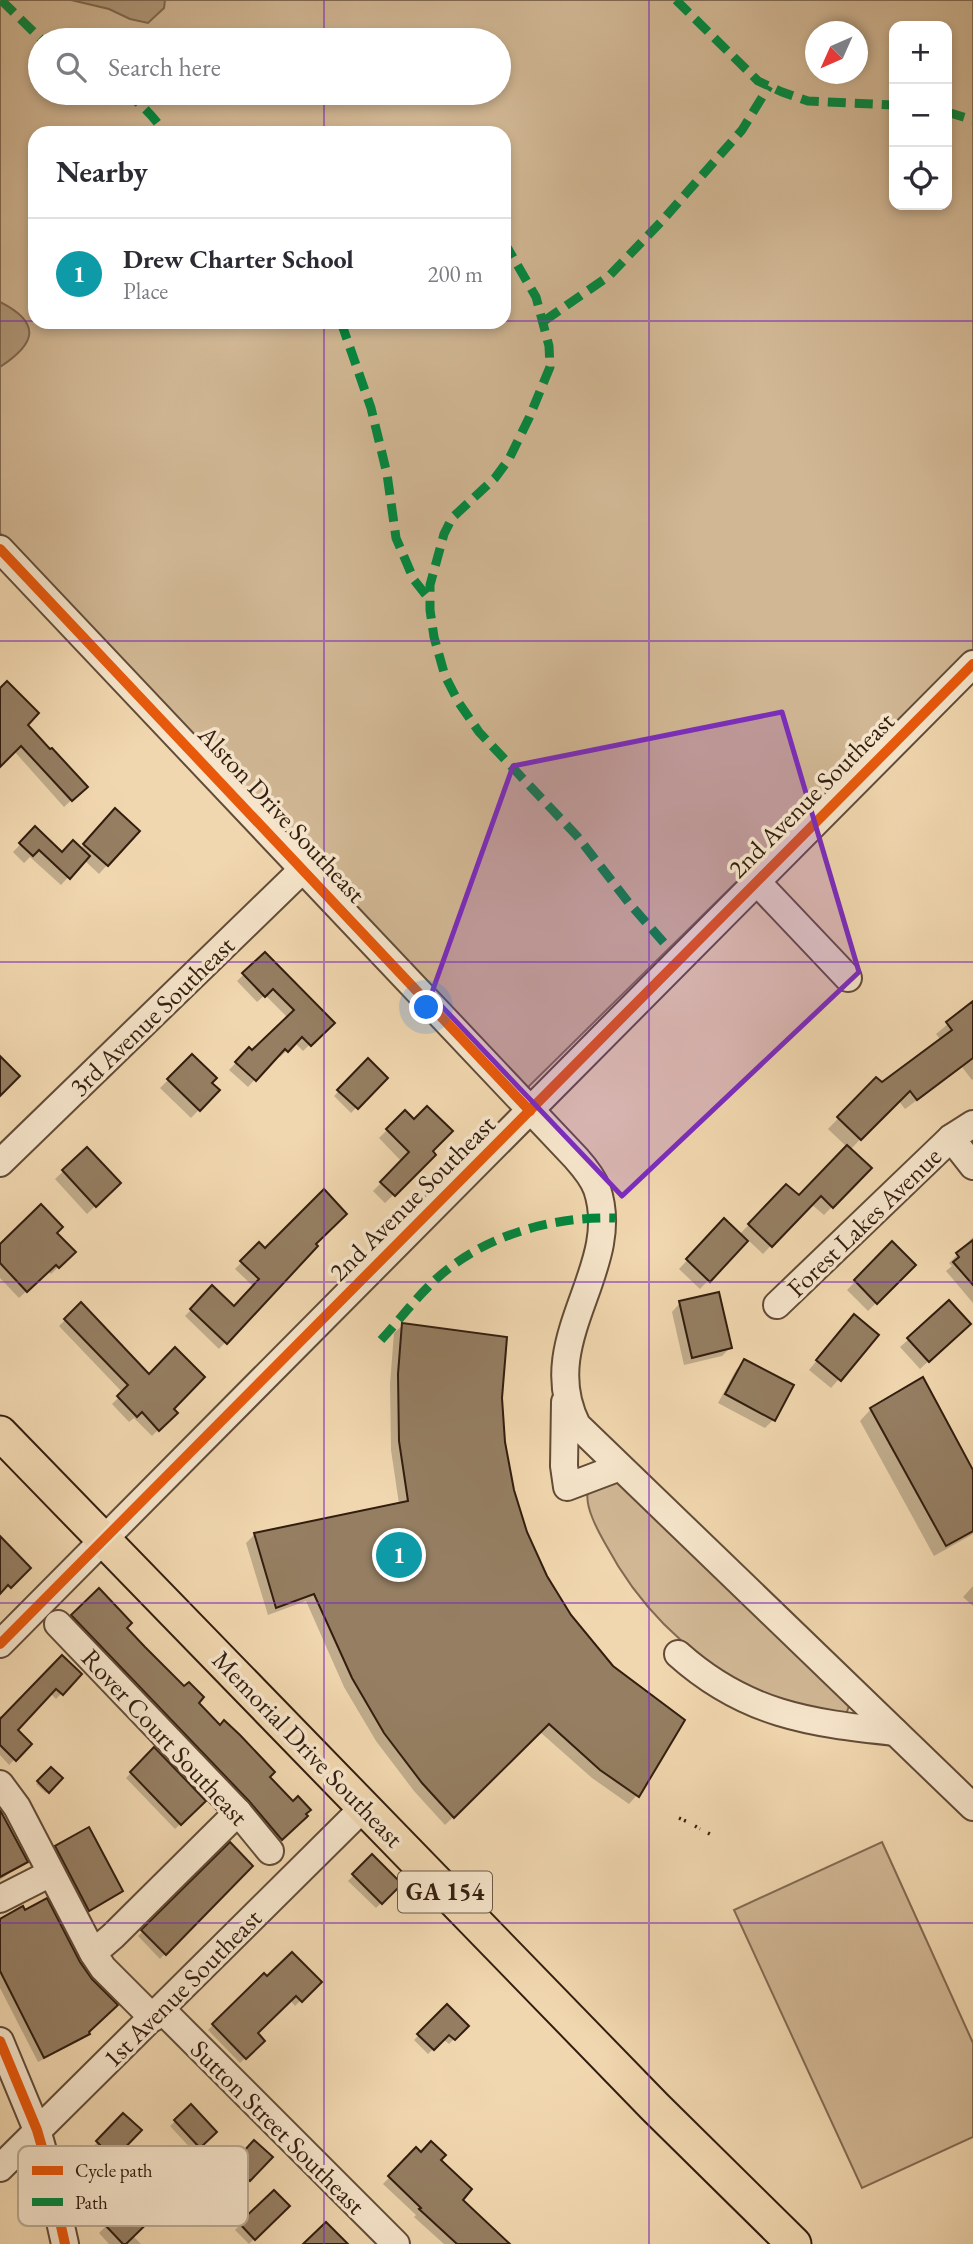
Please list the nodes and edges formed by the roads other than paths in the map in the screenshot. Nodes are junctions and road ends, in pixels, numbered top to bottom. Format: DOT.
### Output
graph roads {
  1 [pos="0,549"];
  2 [pos="973,664"];
  3 [pos="303,869"];
  4 [pos="757,882"];
  5 [pos="848,978"];
  6 [pos="530,1111"];
  7 [pos="962,1131"];
  8 [pos="0,1163"];
  9 [pos="973,1166"];
  10 [pos="777,1305"];
  11 [pos="565,1394"];
  12 [pos="0,1433"];
  13 [pos="613,1460"];
  14 [pos="105,1540"];
  15 [pos="58,1623"];
  16 [pos="0,1644"];
  17 [pos="678,1654"];
  18 [pos="895,1732"];
  19 [pos="0,1784"];
  20 [pos="364,1807"];
  21 [pos="973,1807"];
  22 [pos="238,1812"];
  23 [pos="270,1851"];
  24 [pos="51,1873"];
  25 [pos="0,1899"];
  26 [pos="93,1953"];
  27 [pos="157,2014"];
  28 [pos="0,2041"];
  29 [pos="37,2130"];
  30 [pos="21,2146"];
  31 [pos="42,2146"];
  32 [pos="18,2150"];
  33 [pos="0,2168"];
  34 [pos="61,2226"];
  35 [pos="65,2244"];
  36 [pos="396,2244"];
  37 [pos="794,2244"];
  1 -- 3 [label="street, Alston Drive Southeast"];
  2 -- 4 [label="street, 2nd Avenue Southeast"];
  3 -- 6 [label="street, Alston Drive Southeast"];
  3 -- 8 [label="street, 3rd Avenue Southeast"];
  4 -- 5 [label="street"];
  4 -- 6 [label="street, 2nd Avenue Southeast"];
  6 -- 11 [label="street, Alston Drive Southeast"];
  6 -- 14 [label="street, 2nd Avenue Southeast"];
  7 -- 9 [label="street, Forest Lakes Avenue"];
  7 -- 10 [label="street, Forest Lakes Avenue"];
  11 -- 13 [label="street"];
  11 -- 13 [label="street, Alston Drive Southeast"];
  12 -- 14 [label="main road, Memorial Drive Southeast / GA 154"];
  13 -- 18 [label="street"];
  14 -- 16 [label="street, 2nd Avenue Southeast"];
  14 -- 20 [label="main road, Memorial Drive Southeast / GA 154"];
  15 -- 22 [label="street, Rover Court Southeast"];
  17 -- 18 [label="street"];
  18 -- 21 [label="street"];
  19 -- 24 [label="street, Sutton Street Southeast"];
  20 -- 27 [label="street, 1st Avenue Southeast"];
  20 -- 37 [label="main road, Memorial Drive Southeast / GA 154"];
  22 -- 23 [label="street, Rover Court Southeast"];
  22 -- 26 [label="street"];
  24 -- 25 [label="street"];
  24 -- 26 [label="street, Sutton Street Southeast"];
  26 -- 27 [label="street, Sutton Street Southeast"];
  27 -- 29 [label="street, 1st Avenue Southeast"];
  27 -- 36 [label="street, Sutton Street Southeast"];
  28 -- 29 [label="street"];
  29 -- 30 [label="street, 1st Avenue Southeast"];
  29 -- 31 [label="street"];
  32 -- 33 [label="street, 1st Avenue Southeast"];
  34 -- 35 [label="street"];
}
